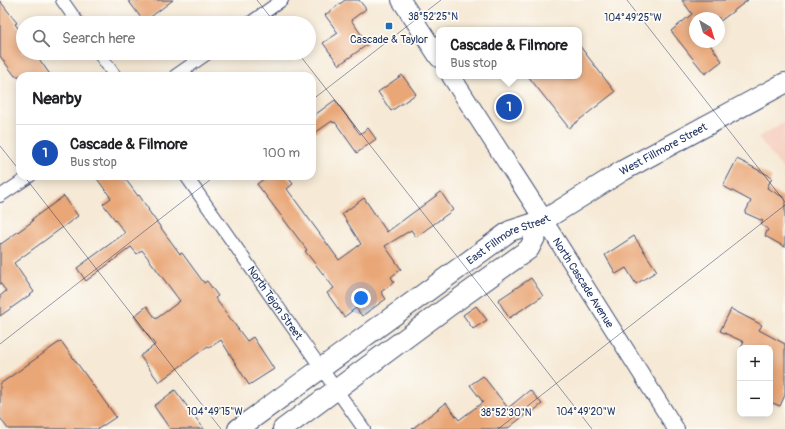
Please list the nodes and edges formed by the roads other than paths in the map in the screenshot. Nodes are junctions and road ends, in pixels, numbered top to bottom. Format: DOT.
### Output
graph roads {
  1 [pos="62,0"];
  2 [pos="282,0"];
  3 [pos="401,0"];
  4 [pos="73,16"];
  5 [pos="260,16"];
  6 [pos="436,53"];
  7 [pos="104,60"];
  8 [pos="198,60"];
  9 [pos="112,72"];
  10 [pos="182,72"];
  11 [pos="453,79"];
  12 [pos="785,83"];
  13 [pos="24,180"];
  14 [pos="189,180"];
  15 [pos="0,196"];
  16 [pos="544,220"];
  17 [pos="322,368"];
  18 [pos="337,390"];
  19 [pos="238,429"];
  20 [pos="283,429"];
  21 [pos="364,429"];
  22 [pos="676,429"];
  1 -- 4 [label="street"];
  2 -- 5 [label="street"];
  3 -- 6 [label="main road"];
  7 -- 9 [label="street"];
  8 -- 10 [label="street"];
  11 -- 16 [label="main road, North Cascade Avenue"];
  12 -- 16 [label="main road, West Fillmore Street"];
  13 -- 15 [label="street"];
  14 -- 17 [label="street, North Tejon Street"];
  16 -- 17 [label="main road, East Fillmore Street"];
  16 -- 18 [label="main road, East Fillmore Street"];
  16 -- 22 [label="street, North Cascade Avenue"];
  17 -- 18 [label="street, North Tejon Street"];
  17 -- 19 [label="main road, East Fillmore Street"];
  18 -- 20 [label="main road, East Fillmore Street"];
  18 -- 21 [label="street, North Tejon Street"];
}
